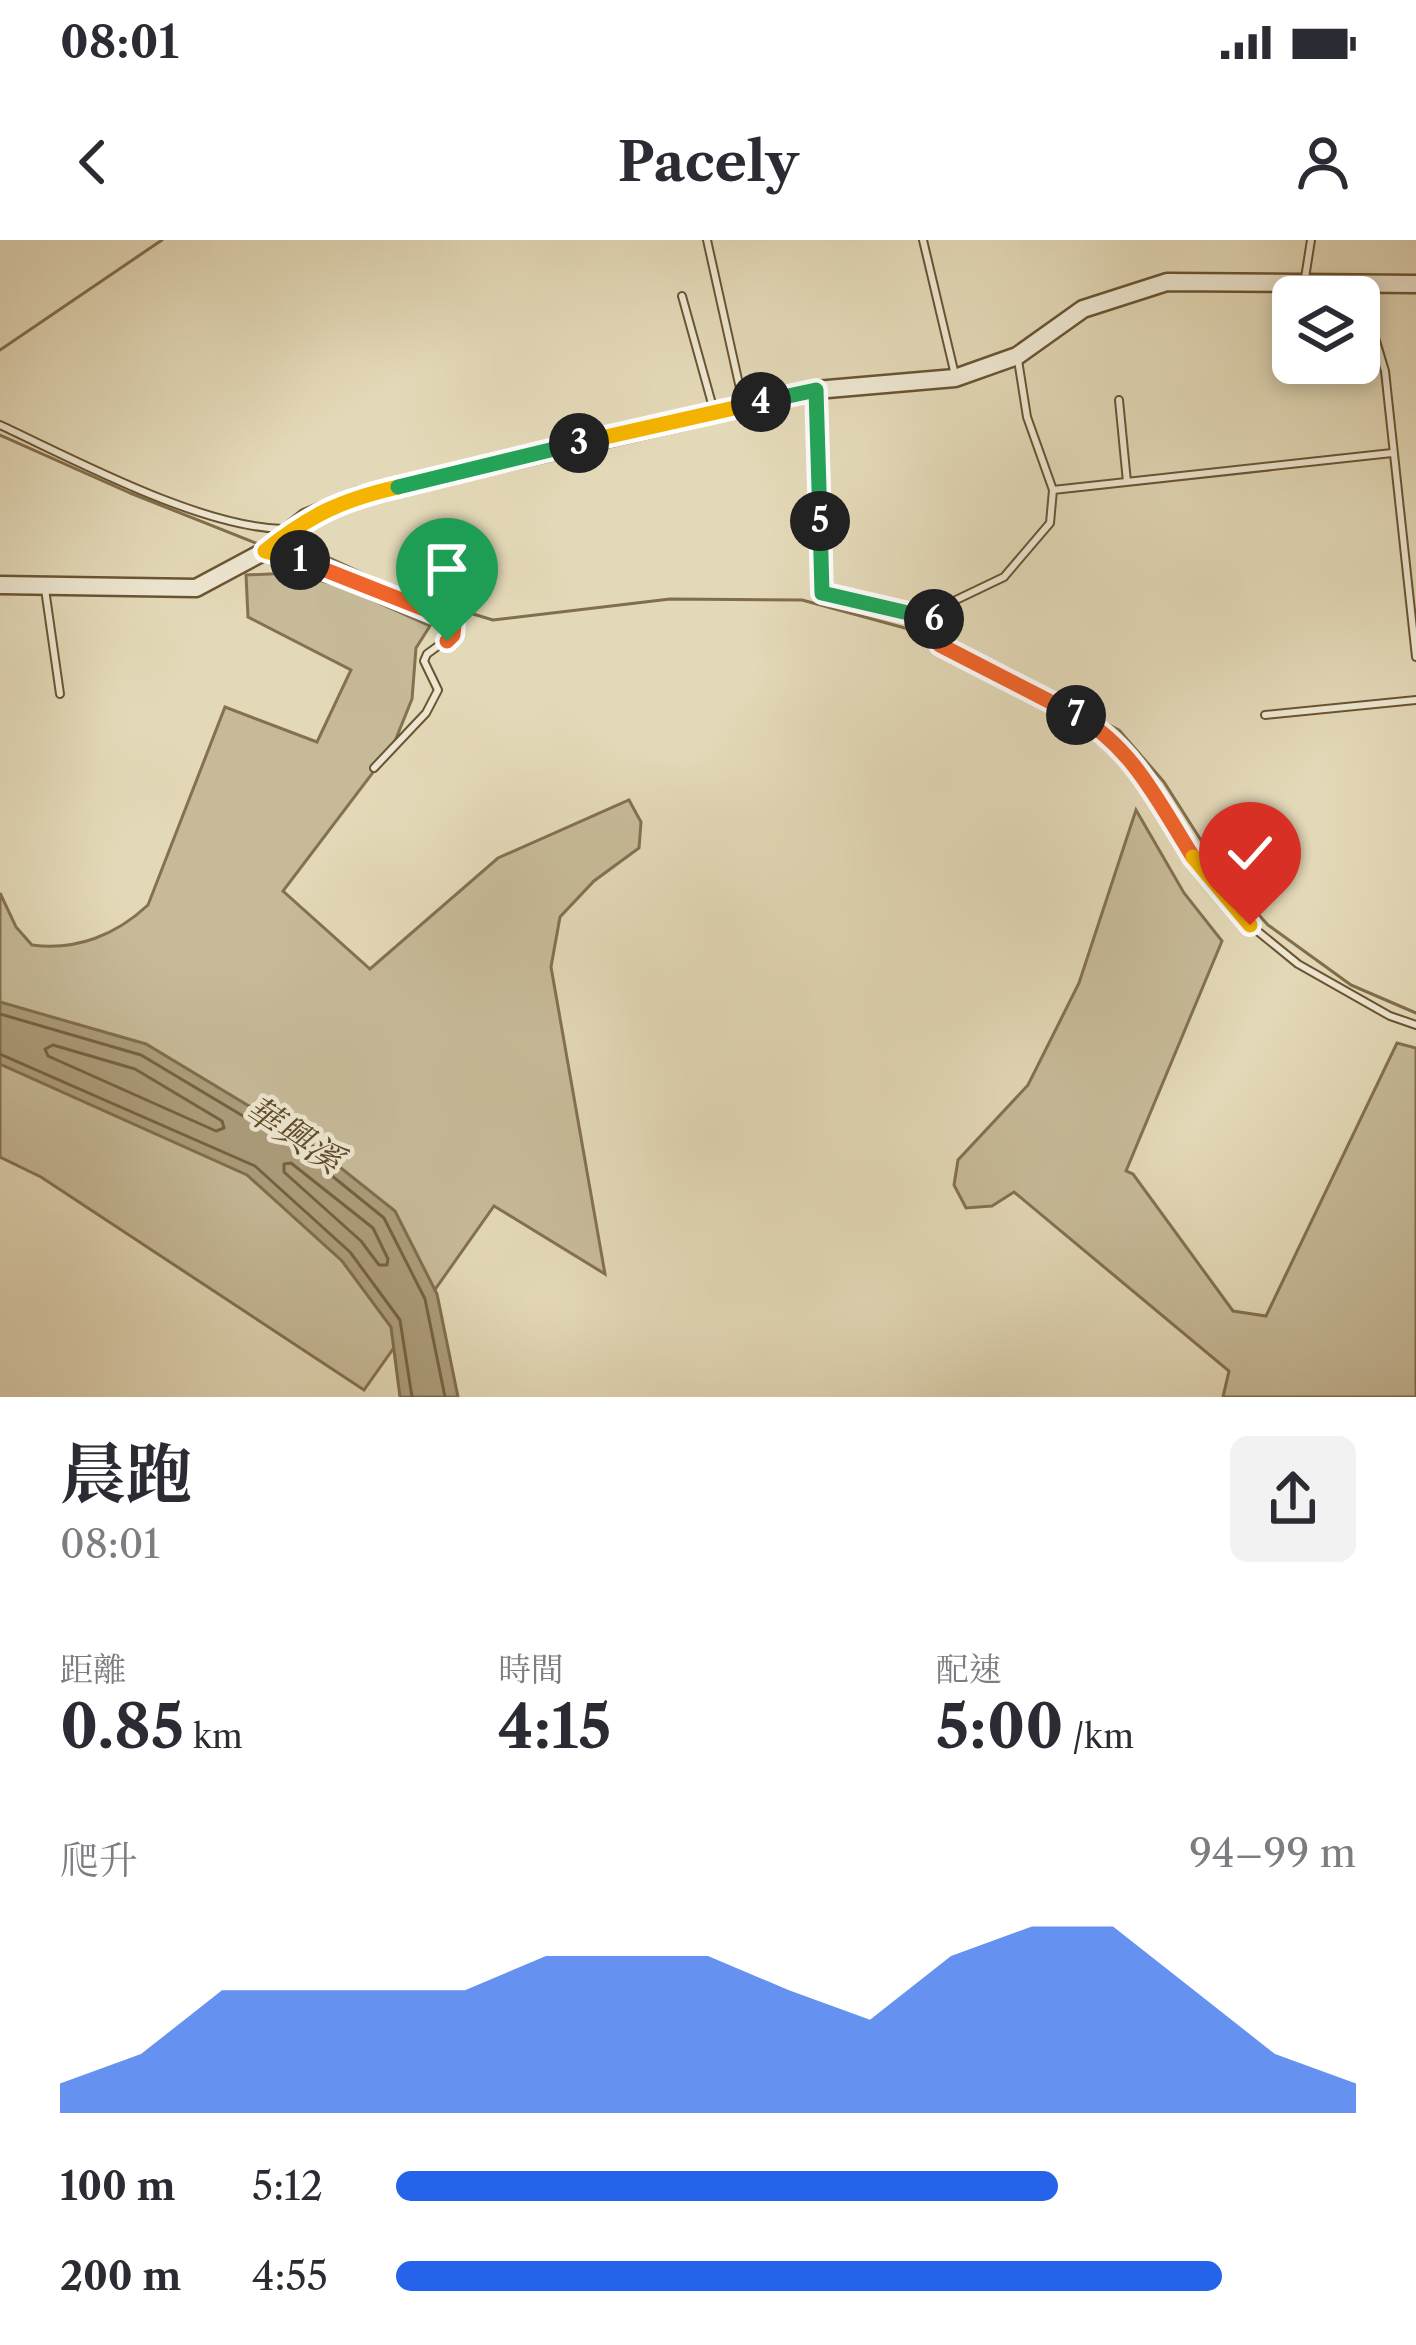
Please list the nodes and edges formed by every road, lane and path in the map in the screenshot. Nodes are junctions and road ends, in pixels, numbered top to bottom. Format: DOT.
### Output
graph roads {
  1 [pos="707,240"];
  2 [pos="923,240"];
  3 [pos="1311,240"];
  4 [pos="1305,276"];
  5 [pos="1272,284"];
  6 [pos="1416,284"];
  7 [pos="1380,285"];
  8 [pos="682,296"];
  9 [pos="1380,354"];
  10 [pos="1017,356"];
  11 [pos="956,378"];
  12 [pos="816,390"];
  13 [pos="1119,400"];
  14 [pos="744,405"];
  15 [pos="714,411"];
  16 [pos="0,424"];
  17 [pos="1392,453"];
  18 [pos="1127,482"];
  19 [pos="1053,490"];
  20 [pos="292,529"];
  21 [pos="265,551"];
  22 [pos="0,585"];
  23 [pos="45,586"];
  24 [pos="944,622"];
  25 [pos="1416,657"];
  26 [pos="60,694"];
  27 [pos="1416,700"];
  28 [pos="1265,715"];
  29 [pos="374,768"];
  30 [pos="1416,1025"];
  1 -- 14 [label="lane"];
  2 -- 11 [label="lane"];
  3 -- 4 [label="lane"];
  5 -- 10 [label="street"];
  6 -- 7 [label="street"];
  8 -- 15 [label="lane"];
  9 -- 17 [label="lane"];
  10 -- 11 [label="street"];
  10 -- 19 [label="lane"];
  11 -- 12 [label="street"];
  12 -- 14 [label="street"];
  12 -- 24 [label="lane"];
  13 -- 18 [label="lane"];
  14 -- 15 [label="street"];
  15 -- 20 [label="street"];
  16 -- 20 [label="lane"];
  17 -- 18 [label="lane"];
  17 -- 25 [label="lane"];
  18 -- 19 [label="lane"];
  19 -- 24 [label="lane"];
  20 -- 21 [label="street"];
  21 -- 23 [label="street"];
  21 -- 29 [label="lane"];
  22 -- 23 [label="street"];
  23 -- 26 [label="lane"];
  24 -- 30 [label="lane"];
  27 -- 28 [label="lane"];
}
